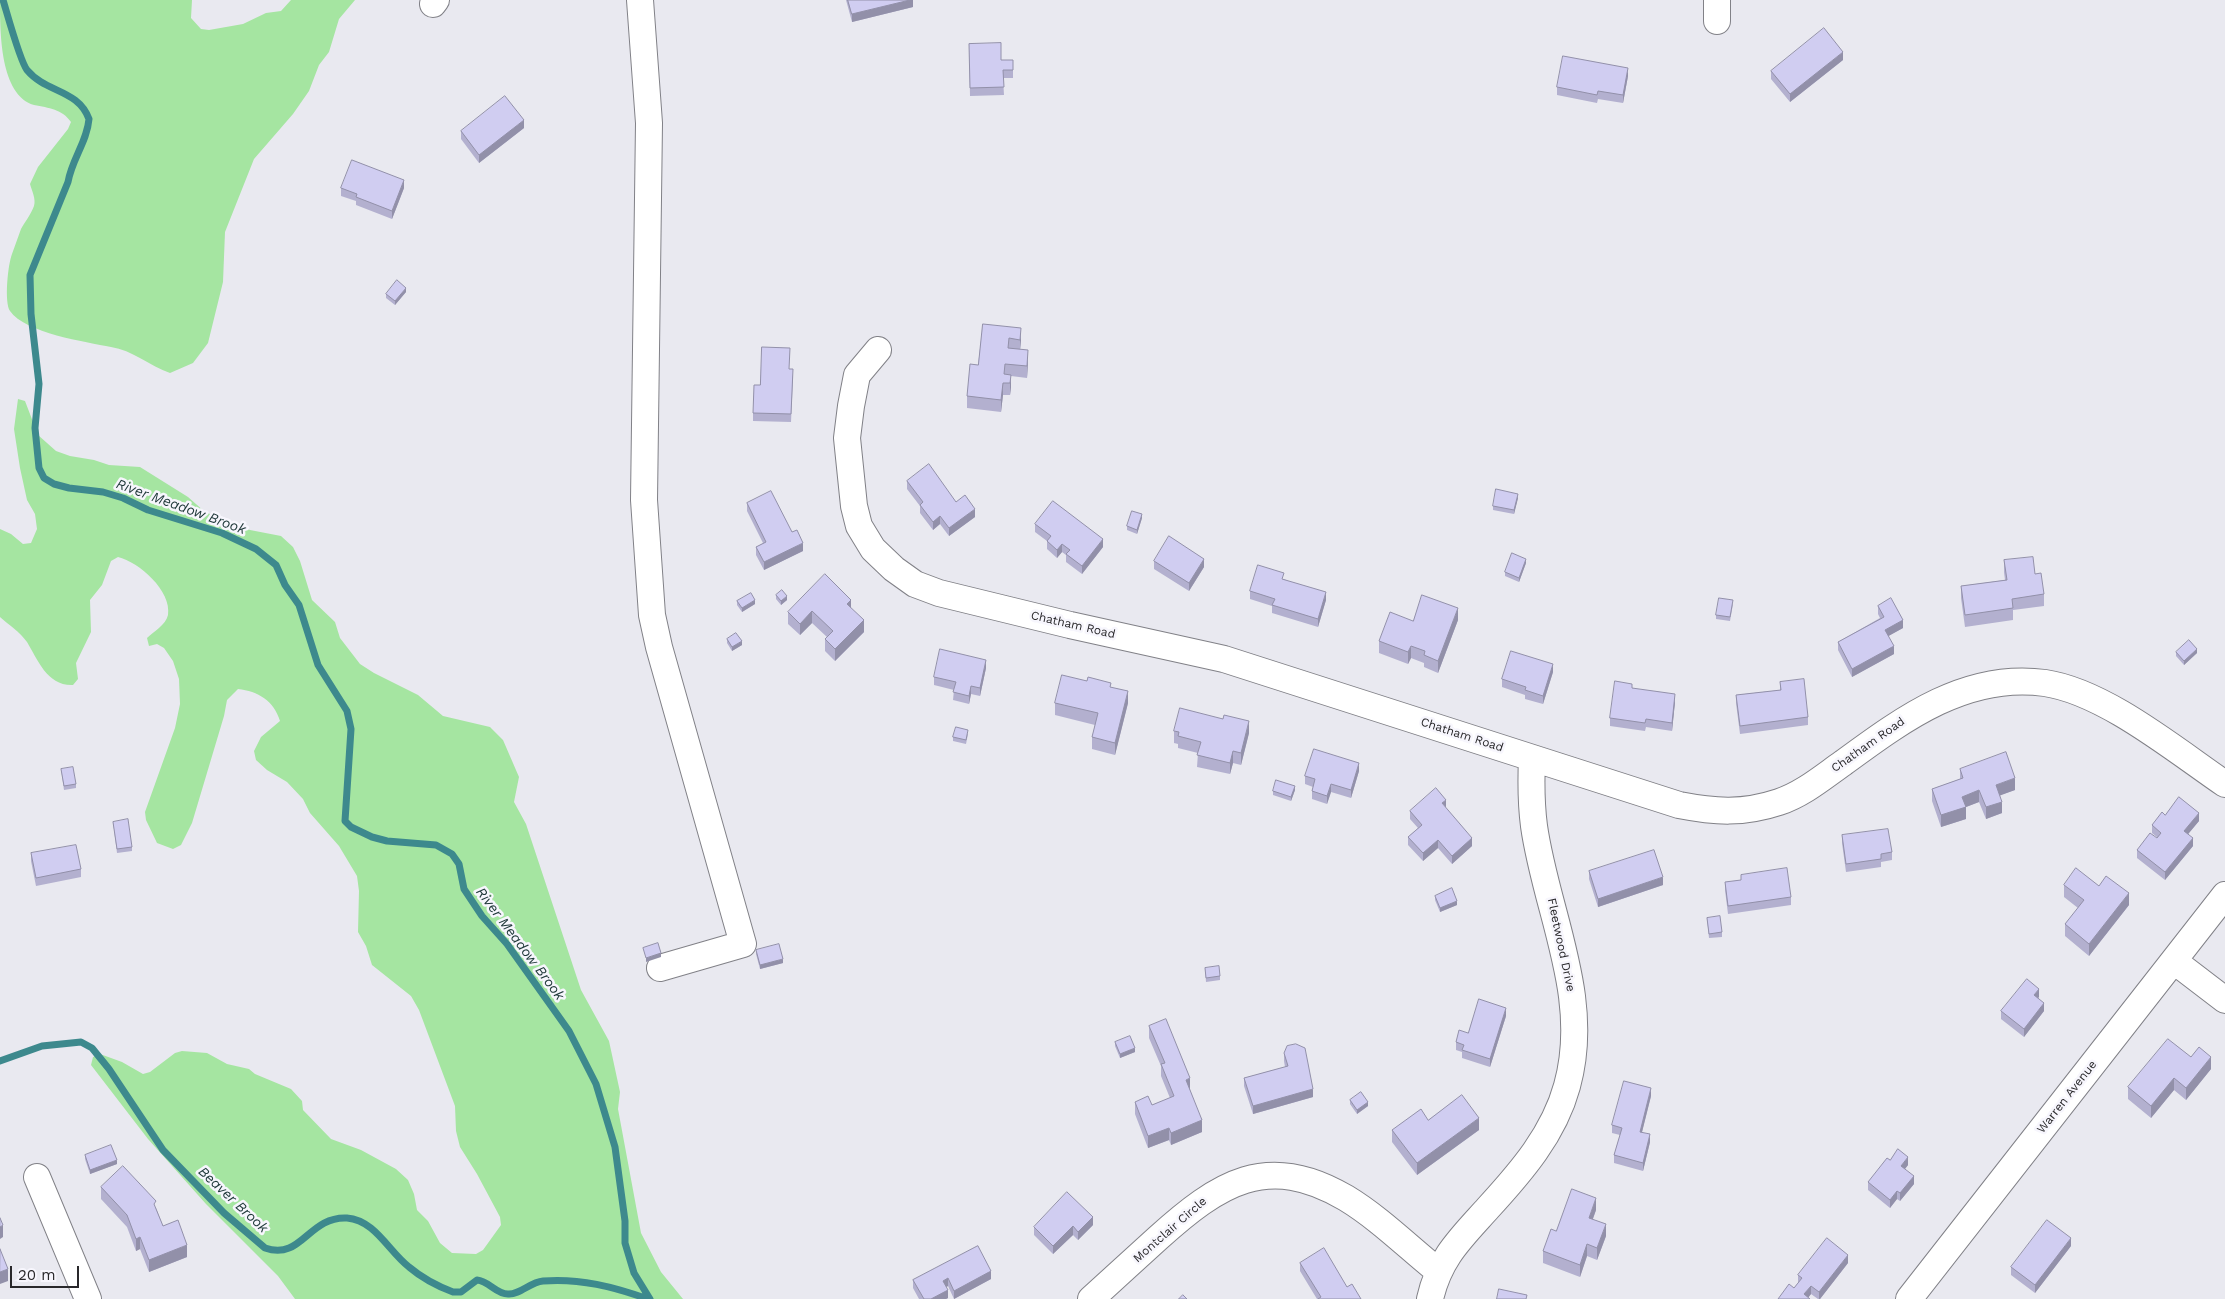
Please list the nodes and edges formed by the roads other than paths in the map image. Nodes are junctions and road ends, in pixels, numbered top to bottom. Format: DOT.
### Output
graph roads {
  1 [pos="640,0"];
  2 [pos="878,350"];
  3 [pos="1532,758"];
  4 [pos="2225,784"];
  5 [pos="2225,895"];
  6 [pos="2174,961"];
  7 [pos="660,968"];
  8 [pos="2225,1000"];
  9 [pos="37,1177"];
  10 [pos="1438,1271"];
  11 [pos="88,1299"];
  12 [pos="1091,1299"];
  13 [pos="1430,1299"];
  14 [pos="1909,1299"];
  1 -- 7 [label="street"];
  2 -- 3 [label="street, Chatham Road"];
  3 -- 4 [label="street, Chatham Road"];
  3 -- 10 [label="street, Fleetwood Drive"];
  5 -- 6 [label="street, Warren Avenue"];
  6 -- 8 [label="street"];
  6 -- 14 [label="street, Warren Avenue"];
  9 -- 11 [label="street"];
  10 -- 12 [label="street, Montclair Circle"];
  10 -- 13 [label="street, Fleetwood Drive"];
}
